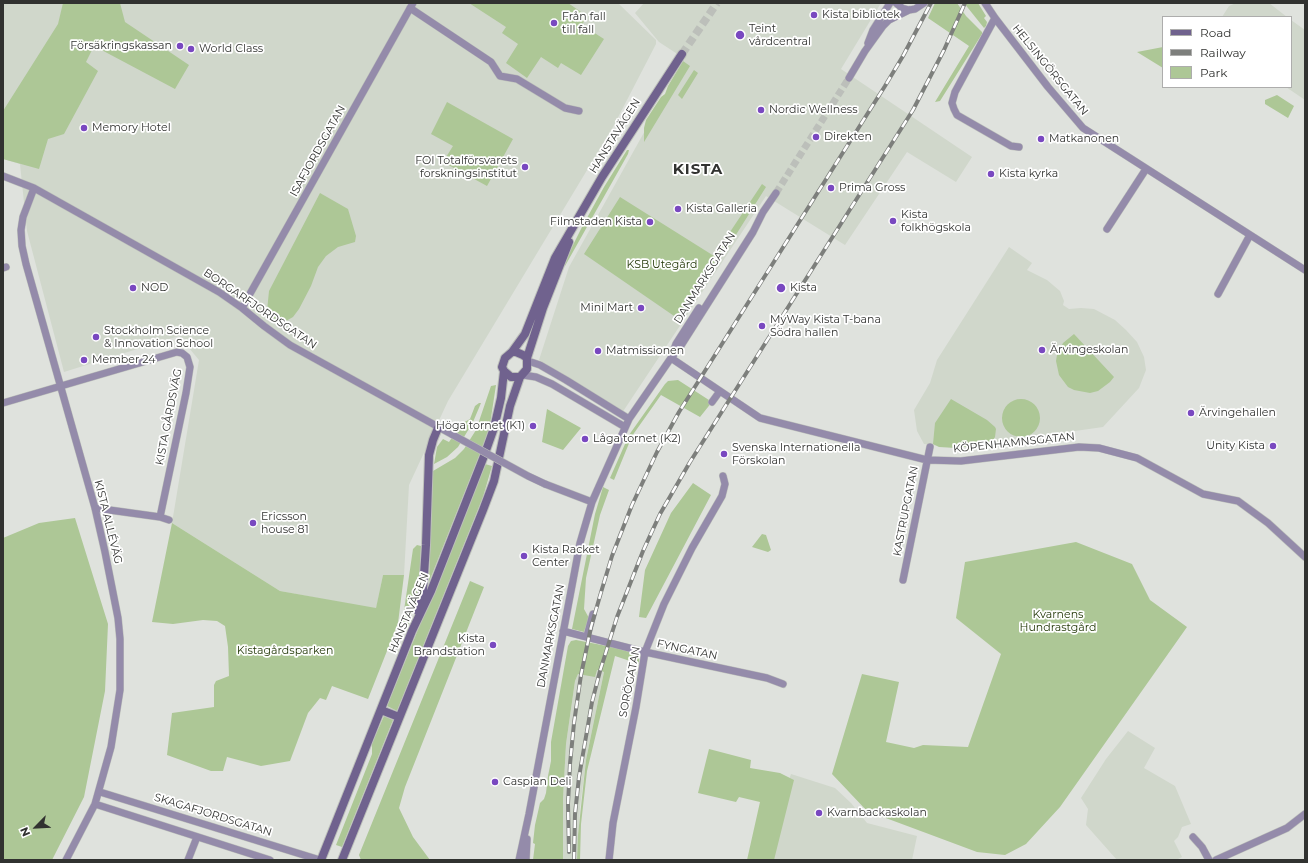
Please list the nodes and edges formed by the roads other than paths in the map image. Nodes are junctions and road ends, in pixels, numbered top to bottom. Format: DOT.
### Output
graph roads {
  1 [pos="890,3"];
  2 [pos="896,3"];
  3 [pos="924,3"];
  4 [pos="985,3"];
  5 [pos="411,6"];
  6 [pos="909,10"];
  7 [pos="995,18"];
  8 [pos="865,50"];
  9 [pos="682,54"];
  10 [pos="849,78"];
  11 [pos="580,111"];
  12 [pos="1019,147"];
  13 [pos="1146,169"];
  14 [pos="3,176"];
  15 [pos="34,188"];
  16 [pos="776,193"];
  17 [pos="1107,229"];
  18 [pos="571,232"];
  19 [pos="1250,235"];
  20 [pos="1305,270"];
  21 [pos="1218,294"];
  22 [pos="242,308"];
  23 [pos="512,352"];
  24 [pos="670,358"];
  25 [pos="527,360"];
  26 [pos="504,371"];
  27 [pos="521,376"];
  28 [pos="61,387"];
  29 [pos="720,391"];
  30 [pos="712,402"];
  31 [pos="3,403"];
  32 [pos="629,419"];
  33 [pos="625,427"];
  34 [pos="438,428"];
  35 [pos="930,447"];
  36 [pos="927,460"];
  37 [pos="723,476"];
  38 [pos="592,502"];
  39 [pos="95,508"];
  40 [pos="160,517"];
  41 [pos="169,520"];
  42 [pos="1305,557"];
  43 [pos="903,580"];
  44 [pos="593,614"];
  45 [pos="412,631"];
  46 [pos="563,631"];
  47 [pos="587,636"];
  48 [pos="645,652"];
  49 [pos="783,684"];
  50 [pos="382,710"];
  51 [pos="400,717"];
  52 [pos="100,792"];
  53 [pos="95,804"];
  54 [pos="1305,814"];
  55 [pos="528,819"];
  56 [pos="197,837"];
  57 [pos="1193,838"];
  58 [pos="66,860"];
  59 [pos="188,860"];
  60 [pos="270,860"];
  61 [pos="320,860"];
  62 [pos="342,860"];
  63 [pos="518,860"];
  64 [pos="526,860"];
  65 [pos="609,860"];
  66 [pos="1209,860"];
  67 [pos="1216,860"];
  1 -- 8 [label="street"];
  2 -- 6 [label="street"];
  3 -- 6 [label="street"];
  4 -- 7 [label="street, HELSINGÖRSGATAN"];
  5 -- 11 [label="street"];
  5 -- 22 [label="street, ISAFJORDSGATAN"];
  6 -- 8 [label="street"];
  7 -- 12 [label="street"];
  7 -- 13 [label="street, HELSINGÖRSGATAN"];
  8 -- 10 [label="street"];
  9 -- 18 [label="main road, HANSTAVÄGEN"];
  13 -- 17 [label="street"];
  13 -- 19 [label="street, HELSINGÖRSGATAN"];
  14 -- 15 [label="street, BORGARFJORDSGATAN"];
  15 -- 22 [label="street, BORGARFJORDSGATAN"];
  15 -- 28 [label="street, KISTA ALLÉVÄG"];
  16 -- 24 [label="street, DANMARKSGATAN"];
  18 -- 23 [label="main road, HANSTAVÄGEN"];
  18 -- 25 [label="main road, HANSTAVÄGEN"];
  19 -- 20 [label="street, HELSINGÖRSGATAN"];
  19 -- 21 [label="street"];
  22 -- 34 [label="street, BORGARFJORDSGATAN"];
  23 -- 25 [label="main road"];
  23 -- 26 [label="main road, HANSTAVÄGEN"];
  24 -- 29 [label="street, KÖPENHAMNSGATAN"];
  24 -- 32 [label="street, DANMARKSGATAN"];
  25 -- 27 [label="main road, HANSTAVÄGEN"];
  25 -- 32 [label="street"];
  26 -- 27 [label="main road"];
  26 -- 45 [label="main road, HANSTAVÄGEN"];
  27 -- 33 [label="street"];
  27 -- 51 [label="main road, HANSTAVÄGEN"];
  28 -- 31 [label="street, KISTA GÅRDSVÄG"];
  28 -- 39 [label="street, KISTA ALLÉVÄG"];
  28 -- 40 [label="street, KISTA GÅRDSVÄG"];
  29 -- 30 [label="street"];
  29 -- 36 [label="street, KÖPENHAMNSGATAN"];
  32 -- 33 [label="street, DANMARKSGATAN"];
  33 -- 38 [label="street, DANMARKSGATAN"];
  34 -- 38 [label="street, BORGARFJORDSGATAN, bridge"];
  34 -- 45 [label="main road"];
  35 -- 36 [label="street, KASTRUPGATAN"];
  36 -- 42 [label="street, KÖPENHAMNSGATAN"];
  36 -- 43 [label="street, KASTRUPGATAN"];
  37 -- 48 [label="street, SORÖGATAN"];
  38 -- 46 [label="street, DANMARKSGATAN"];
  39 -- 40 [label="street"];
  39 -- 52 [label="street, KISTA ALLÉVÄG"];
  40 -- 41 [label="street"];
  44 -- 47 [label="street"];
  45 -- 50 [label="main road, HANSTAVÄGEN"];
  46 -- 47 [label="street, FYNGATAN"];
  46 -- 55 [label="street, DANMARKSGATAN"];
  47 -- 48 [label="street, FYNGATAN"];
  48 -- 49 [label="street, FYNGATAN"];
  48 -- 65 [label="street, SORÖGATAN"];
  50 -- 51 [label="main road"];
  50 -- 61 [label="main road, HANSTAVÄGEN"];
  51 -- 62 [label="main road, HANSTAVÄGEN"];
  52 -- 53 [label="street, KISTA ALLÉVÄG"];
  52 -- 61 [label="street, SKAGAFJORDSGATAN"];
  53 -- 56 [label="street"];
  53 -- 58 [label="street, KISTA ALLÉVÄG"];
  54 -- 67 [label="street"];
  55 -- 63 [label="street, DANMARKSGATAN"];
  55 -- 64 [label="street, DANMARKSGATAN"];
  56 -- 59 [label="street"];
  56 -- 60 [label="street"];
  57 -- 66 [label="street"];
}
